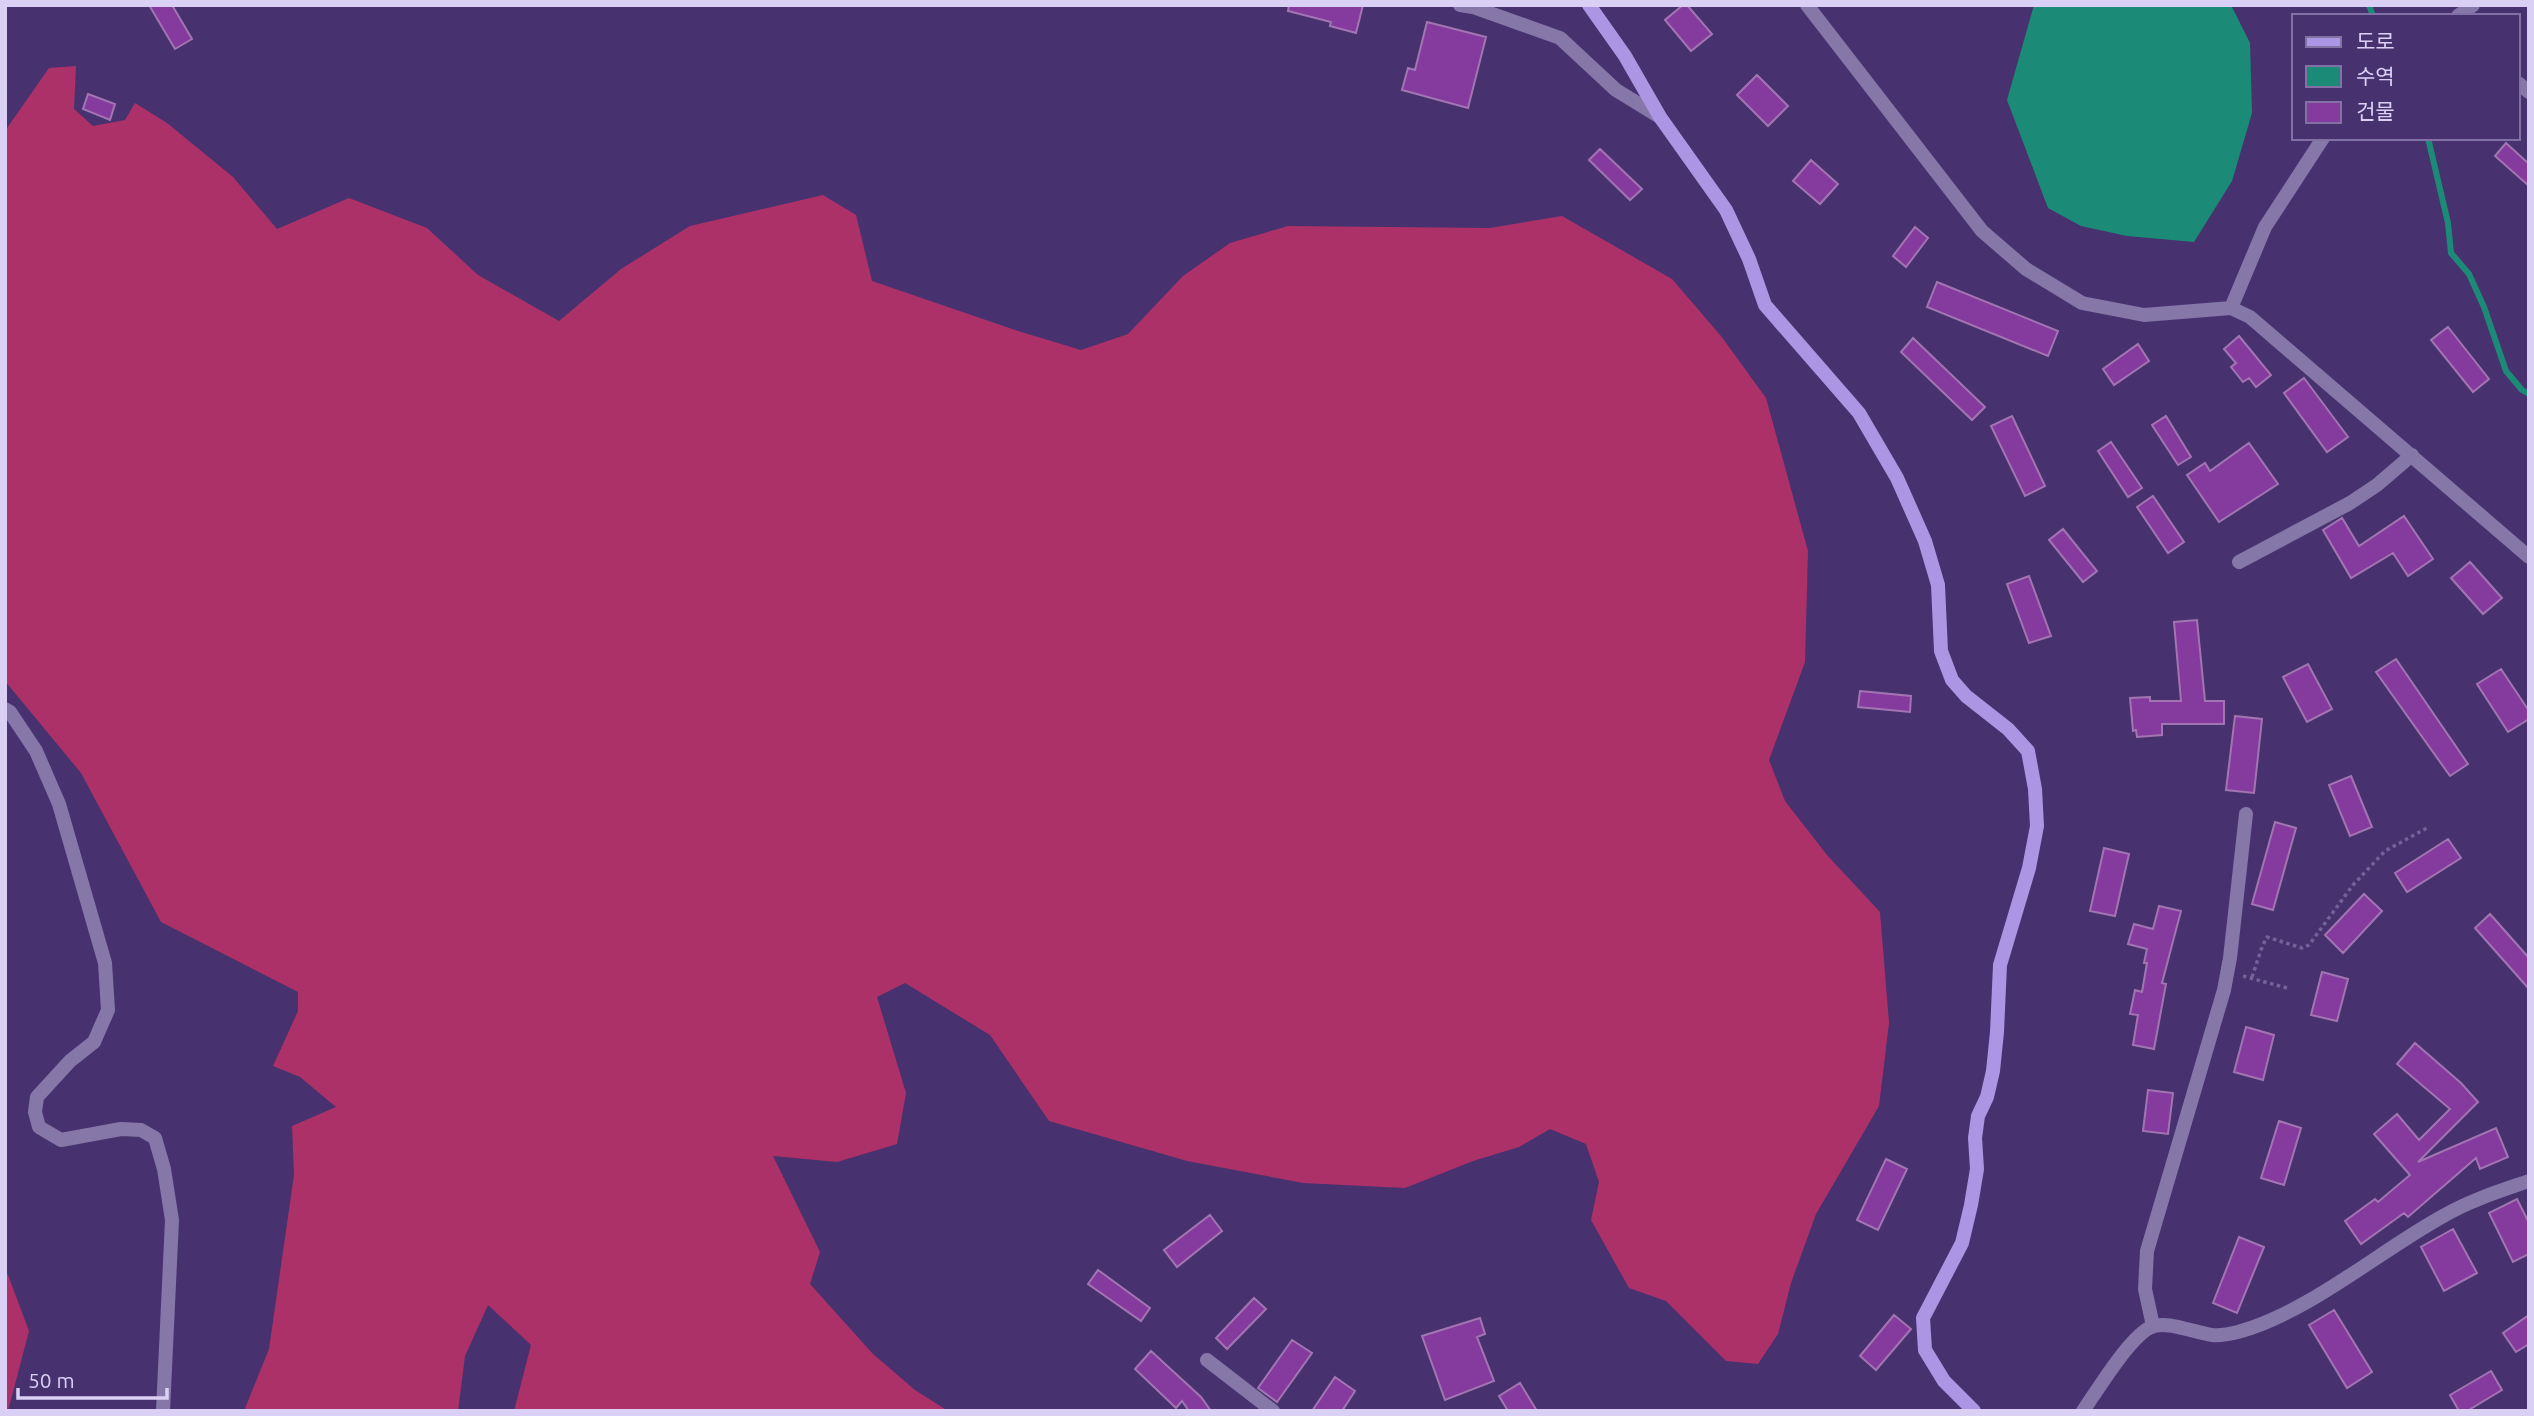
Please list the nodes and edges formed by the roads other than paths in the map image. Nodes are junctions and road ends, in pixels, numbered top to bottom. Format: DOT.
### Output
graph roads {
  1 [pos="1460,5"];
  2 [pos="1589,5"];
  3 [pos="1807,5"];
  4 [pos="1660,117"];
  5 [pos="2322,140"];
  6 [pos="2231,308"];
  7 [pos="2412,455"];
  8 [pos="2529,557"];
  9 [pos="2239,562"];
  10 [pos="5,709"];
  11 [pos="2246,814"];
  12 [pos="2529,1181"];
  13 [pos="2153,1326"];
  14 [pos="1207,1360"];
  15 [pos="163,1411"];
  16 [pos="1273,1411"];
  17 [pos="1974,1411"];
  18 [pos="2083,1411"];
  1 -- 4 [label="street"];
  2 -- 4 [label="street"];
  3 -- 6 [label="street"];
  4 -- 17 [label="street"];
  5 -- 6 [label="street"];
  6 -- 7 [label="street"];
  7 -- 8 [label="street"];
  7 -- 9 [label="street"];
  10 -- 15 [label="street"];
  11 -- 13 [label="street"];
  12 -- 13 [label="street"];
  13 -- 18 [label="street"];
  14 -- 16 [label="street"];
}
